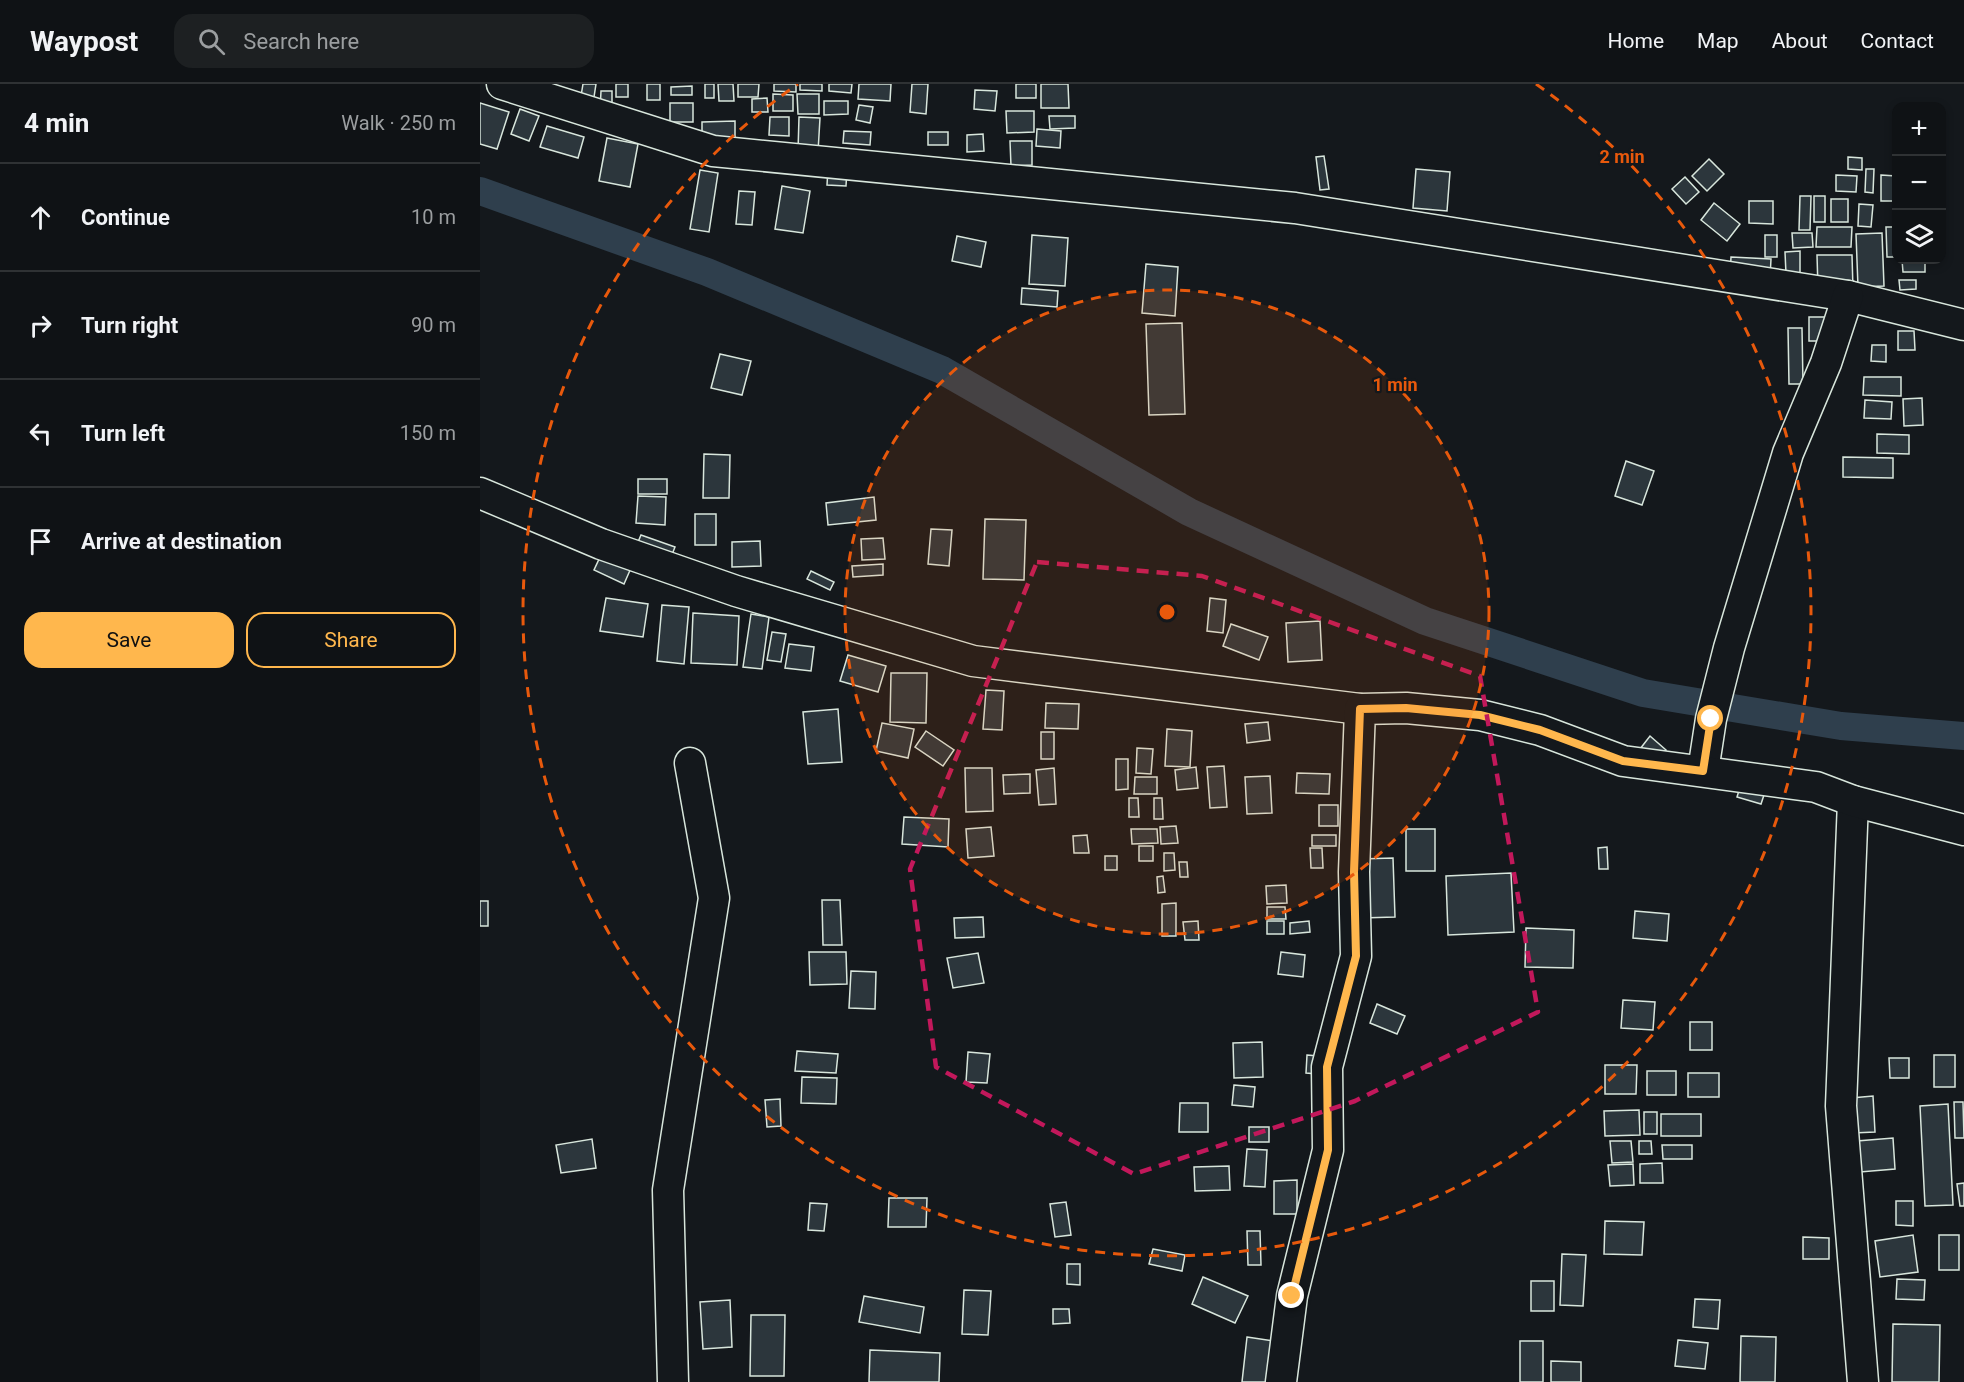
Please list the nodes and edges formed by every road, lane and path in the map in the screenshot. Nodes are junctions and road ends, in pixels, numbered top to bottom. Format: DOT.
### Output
graph roads {
  1 [pos="502,84"];
  2 [pos="1848,296"];
  3 [pos="1964,326"];
  4 [pos="480,493"];
  5 [pos="1360,709"];
  6 [pos="690,763"];
  7 [pos="1703,771"];
  8 [pos="1853,801"];
  9 [pos="1964,830"];
  10 [pos="674,1382"];
  11 [pos="1281,1382"];
  12 [pos="1863,1382"];
  1 -- 2 [label="street"];
  2 -- 3 [label="street"];
  2 -- 7 [label="street"];
  4 -- 5 [label="street"];
  5 -- 7 [label="street"];
  5 -- 11 [label="street"];
  6 -- 10 [label="street"];
  7 -- 8 [label="street"];
  8 -- 9 [label="street"];
  8 -- 12 [label="street"];
}
